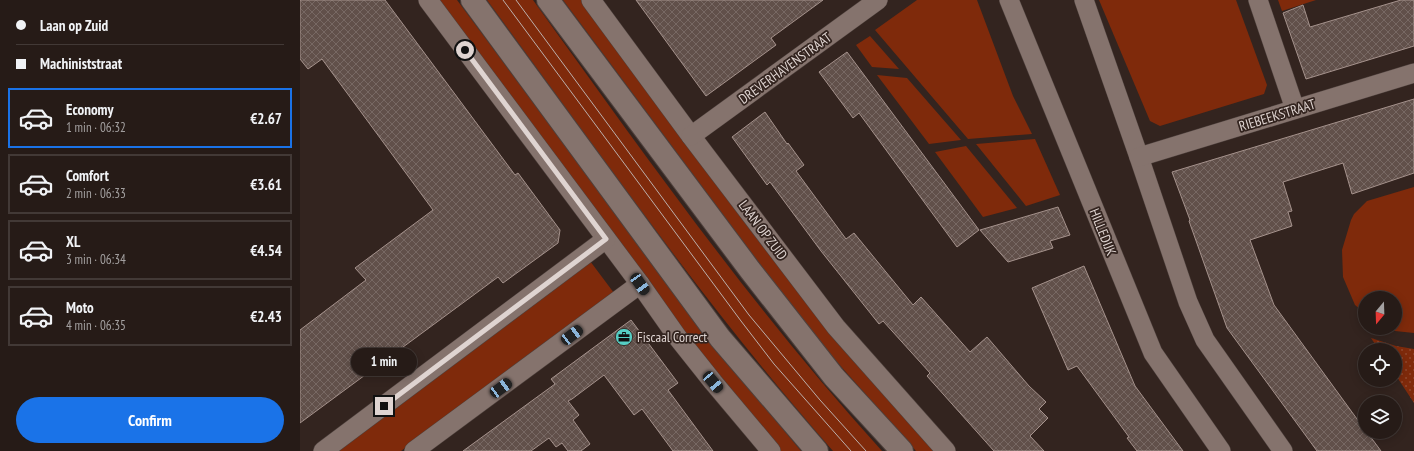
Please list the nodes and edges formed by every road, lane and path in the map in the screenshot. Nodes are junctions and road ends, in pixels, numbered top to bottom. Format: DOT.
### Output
graph roads {
  1 [pos="428,0"];
  2 [pos="472,0"];
  3 [pos="548,0"];
  4 [pos="591,0"];
  5 [pos="878,0"];
  6 [pos="1009,0"];
  7 [pos="1084,0"];
  8 [pos="1258,0"];
  9 [pos="1414,73"];
  10 [pos="1295,110"];
  11 [pos="691,136"];
  12 [pos="1139,157"];
  13 [pos="606,239"];
  14 [pos="640,284"];
  15 [pos="323,451"];
  16 [pos="414,451"];
  17 [pos="770,451"];
  18 [pos="817,451"];
  19 [pos="902,451"];
  20 [pos="946,451"];
  21 [pos="1221,451"];
  22 [pos="1283,451"];
  1 -- 13 [label="street"];
  2 -- 18 [label="main road"];
  3 -- 19 [label="main road"];
  4 -- 11 [label="street, LAAN OP ZUID"];
  5 -- 11 [label="street, DREVERHAVENSTRAAT"];
  6 -- 21 [label="street, HILLEDIJK"];
  7 -- 12 [label="street"];
  8 -- 10 [label="street"];
  9 -- 10 [label="street, RIEBEEKSTRAAT"];
  10 -- 12 [label="street, RIEBEEKSTRAAT"];
  11 -- 20 [label="street, LAAN OP ZUID"];
  12 -- 22 [label="street"];
  13 -- 14 [label="street"];
  13 -- 15 [label="street"];
  14 -- 16 [label="street"];
  14 -- 17 [label="street"];
}
